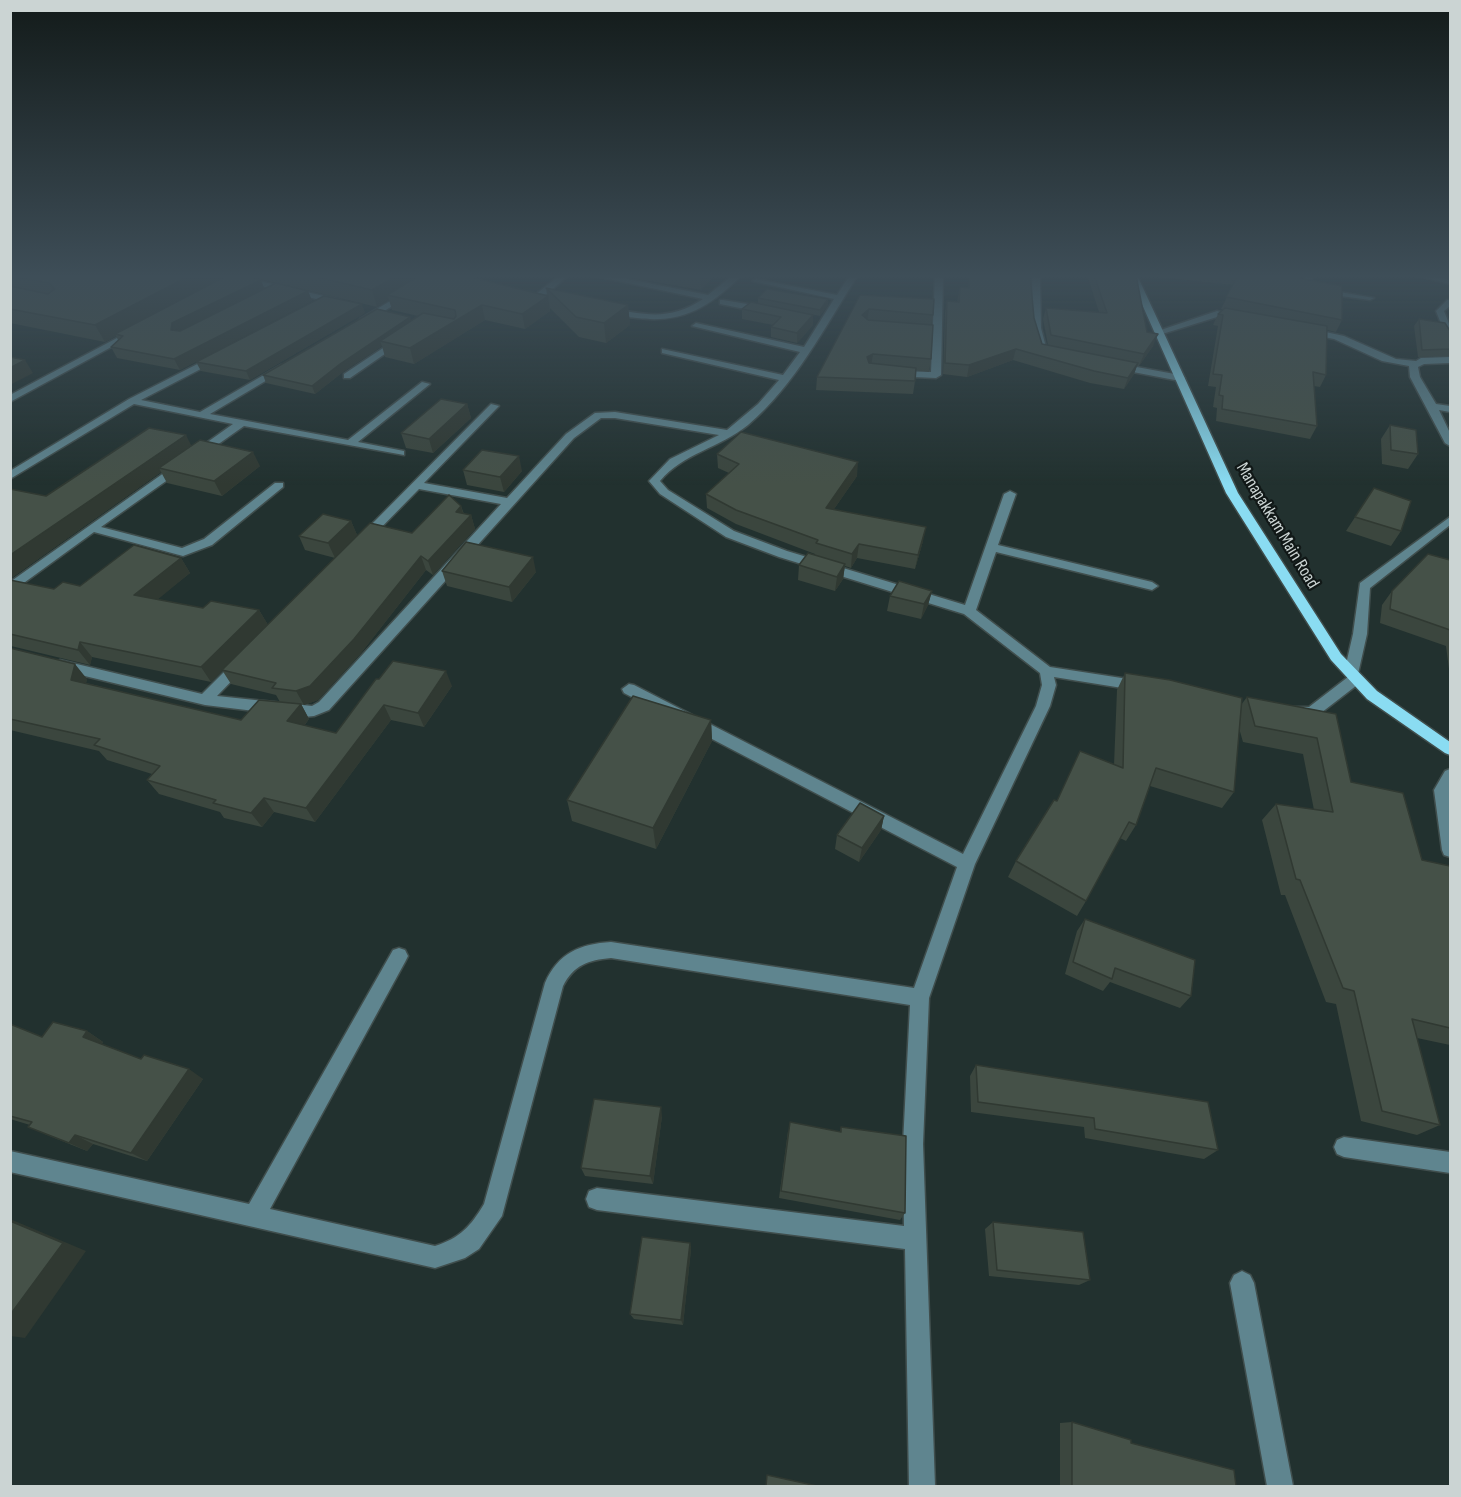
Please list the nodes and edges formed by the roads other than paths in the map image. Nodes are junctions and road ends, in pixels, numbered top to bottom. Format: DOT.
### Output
graph roads {
  1 [pos="112,345"];
  2 [pos="393,345"];
  3 [pos="782,345"];
  4 [pos="807,345"];
  5 [pos="937,345"];
  6 [pos="1041,345"];
  7 [pos="1165,345"];
  8 [pos="1352,345"];
  9 [pos="805,350"];
  10 [pos="227,351"];
  11 [pos="665,351"];
  12 [pos="1054,354"];
  13 [pos="1450,360"];
  14 [pos="291,362"];
  15 [pos="1100,363"];
  16 [pos="1413,364"];
  17 [pos="881,373"];
  18 [pos="347,376"];
  19 [pos="1180,378"];
  20 [pos="786,379"];
  21 [pos="425,384"];
  22 [pos="10,399"];
  23 [pos="132,401"];
  24 [pos="494,406"];
  25 [pos="1432,406"];
  26 [pos="1450,409"];
  27 [pos="201,415"];
  28 [pos="242,423"];
  29 [pos="727,433"];
  30 [pos="1450,443"];
  31 [pos="349,444"];
  32 [pos="400,453"];
  33 [pos="10,476"];
  34 [pos="279,485"];
  35 [pos="416,485"];
  36 [pos="1010,494"];
  37 [pos="508,502"];
  38 [pos="1448,524"];
  39 [pos="92,528"];
  40 [pos="992,547"];
  41 [pos="351,551"];
  42 [pos="1152,586"];
  43 [pos="10,589"];
  44 [pos="969,611"];
  45 [pos="253,650"];
  46 [pos="45,661"];
  47 [pos="1046,671"];
  48 [pos="1353,675"];
  49 [pos="1152,688"];
  50 [pos="629,689"];
  51 [pos="205,700"];
  52 [pos="1281,709"];
  53 [pos="1450,749"];
  54 [pos="1450,775"];
  55 [pos="1450,850"];
  56 [pos="967,864"];
  57 [pos="399,956"];
  58 [pos="920,998"];
  59 [pos="1344,1147"];
  60 [pos="10,1161"];
  61 [pos="1450,1163"];
  62 [pos="597,1199"];
  63 [pos="254,1216"];
  64 [pos="916,1239"];
  65 [pos="1242,1283"];
  66 [pos="922,1486"];
  67 [pos="1280,1486"];
  1 -- 22 [label="street"];
  2 -- 18 [label="street"];
  3 -- 9 [label="street"];
  4 -- 9 [label="street"];
  5 -- 17 [label="street"];
  6 -- 12 [label="street"];
  7 -- 19 [label="main road, Manapakkam Main Road"];
  8 -- 16 [label="street"];
  9 -- 20 [label="street"];
  10 -- 23 [label="street"];
  11 -- 20 [label="street"];
  13 -- 16 [label="street"];
  14 -- 27 [label="street"];
  15 -- 19 [label="street"];
  16 -- 25 [label="street"];
  19 -- 48 [label="main road, Manapakkam Main Road"];
  20 -- 29 [label="street"];
  21 -- 31 [label="street"];
  23 -- 27 [label="street"];
  23 -- 33 [label="street"];
  24 -- 35 [label="street"];
  25 -- 26 [label="street"];
  25 -- 30 [label="street"];
  27 -- 28 [label="street"];
  28 -- 31 [label="street"];
  28 -- 39 [label="street"];
  29 -- 37 [label="street"];
  29 -- 44 [label="street"];
  31 -- 32 [label="street"];
  34 -- 39 [label="street"];
  35 -- 37 [label="street"];
  35 -- 41 [label="street"];
  36 -- 40 [label="street"];
  37 -- 51 [label="street"];
  38 -- 48 [label="street"];
  39 -- 43 [label="street"];
  40 -- 42 [label="street"];
  40 -- 44 [label="street"];
  44 -- 47 [label="street"];
  45 -- 51 [label="street"];
  46 -- 51 [label="street"];
  47 -- 49 [label="street"];
  47 -- 56 [label="street"];
  48 -- 52 [label="street"];
  48 -- 53 [label="main road, Manapakkam Main Road"];
  50 -- 56 [label="street"];
  54 -- 55 [label="street"];
  56 -- 58 [label="street"];
  57 -- 63 [label="street"];
  58 -- 63 [label="street"];
  58 -- 64 [label="street"];
  59 -- 61 [label="street"];
  60 -- 63 [label="street"];
  62 -- 64 [label="street"];
  64 -- 66 [label="street"];
  65 -- 67 [label="street"];
}
